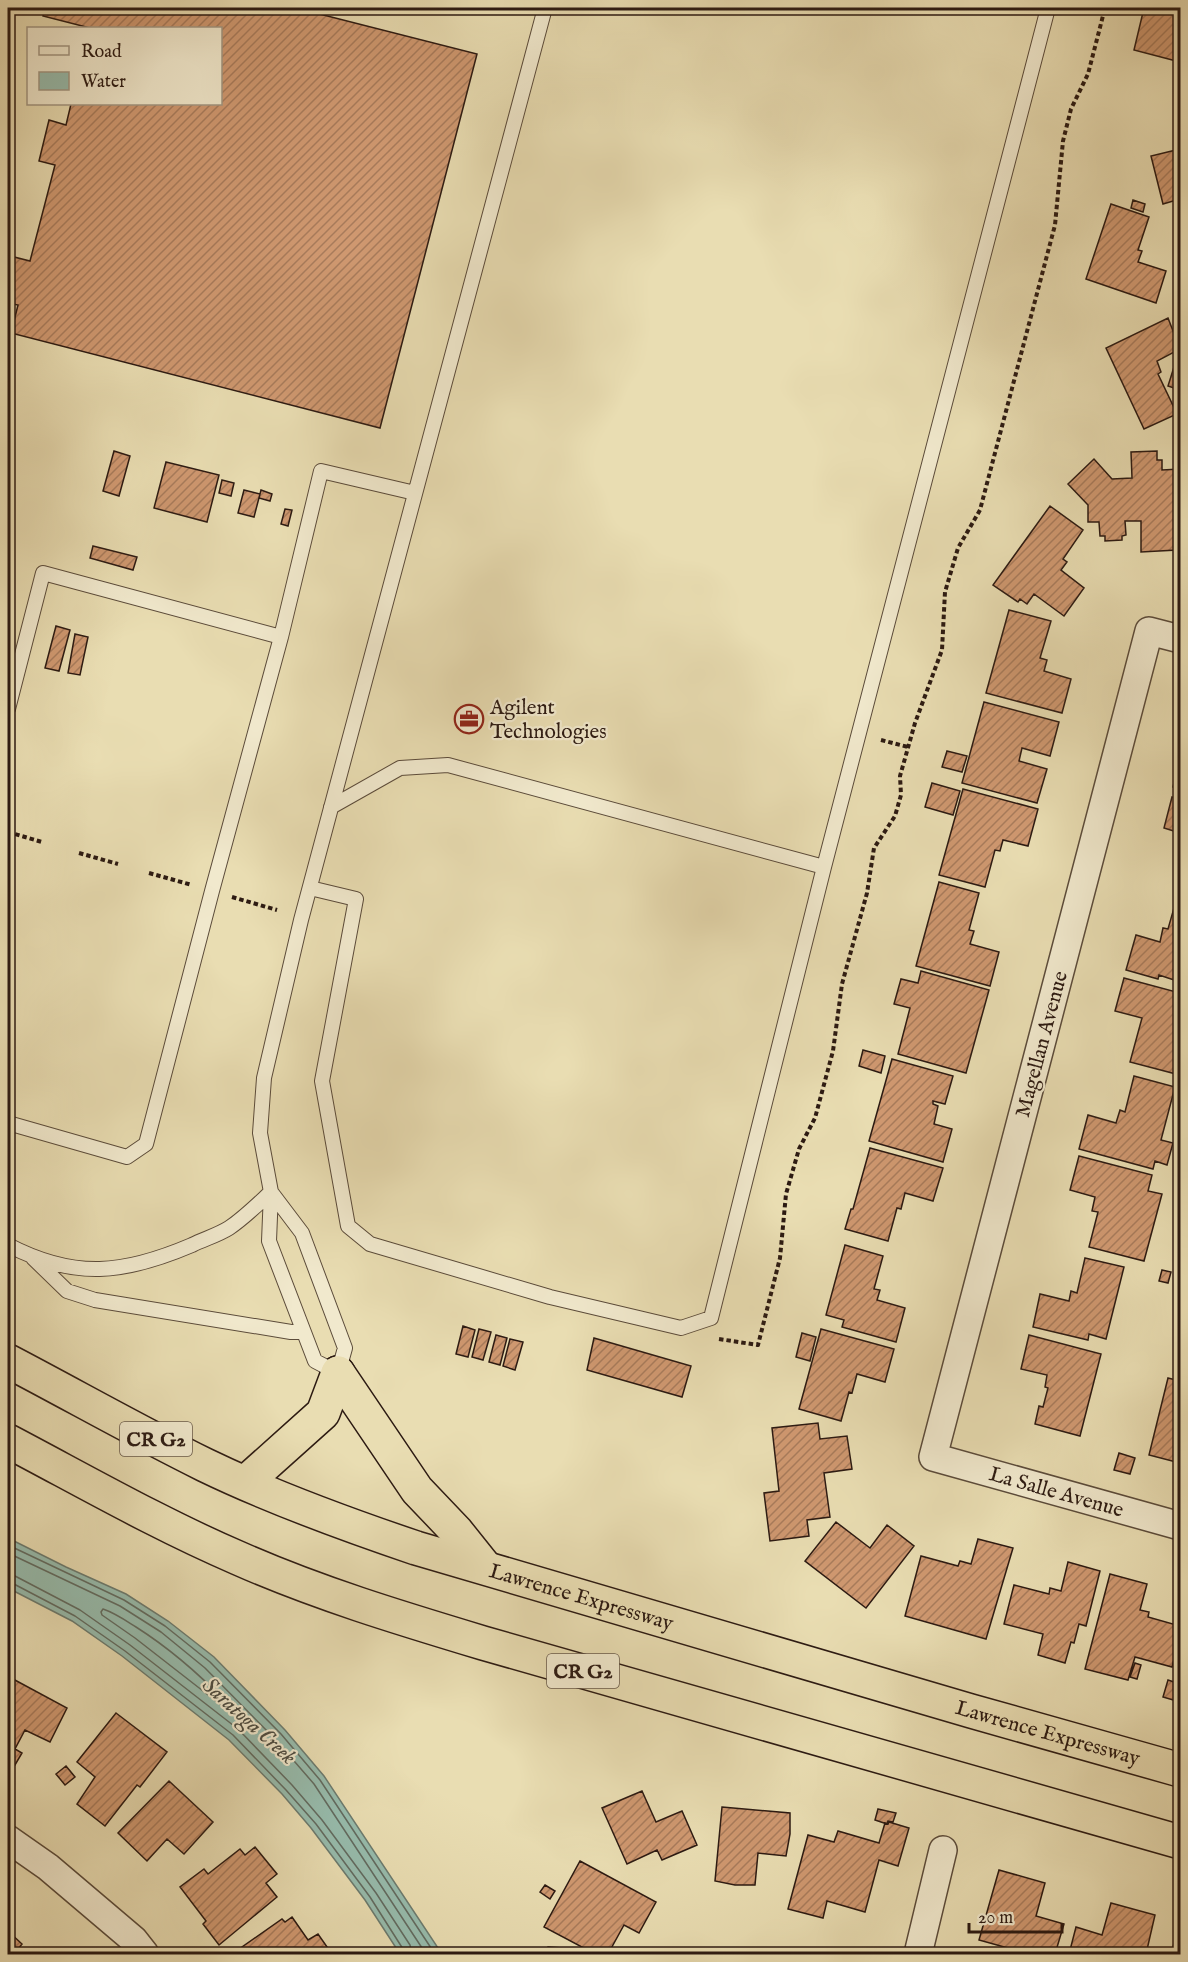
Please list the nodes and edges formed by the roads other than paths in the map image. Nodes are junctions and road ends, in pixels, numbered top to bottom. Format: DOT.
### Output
graph roads {
  1 [pos="545,8"];
  2 [pos="1048,8"];
  3 [pos="415,493"];
  4 [pos="281,637"];
  5 [pos="1180,639"];
  6 [pos="8,709"];
  7 [pos="331,807"];
  8 [pos="824,867"];
  9 [pos="310,888"];
  10 [pos="8,1123"];
  11 [pos="271,1192"];
  12 [pos="8,1245"];
  13 [pos="33,1258"];
  14 [pos="303,1332"];
  15 [pos="8,1361"];
  16 [pos="338,1373"];
  17 [pos="8,1441"];
  18 [pos="933,1457"];
  19 [pos="246,1482"];
  20 [pos="1180,1526"];
  21 [pos="485,1567"];
  22 [pos="1180,1770"];
  23 [pos="8,1839"];
  24 [pos="1180,1842"];
  25 [pos="942,1850"];
  26 [pos="145,1954"];
  27 [pos="918,1954"];
  1 -- 3 [label="lane"];
  2 -- 8 [label="lane"];
  3 -- 4 [label="lane"];
  3 -- 7 [label="lane"];
  4 -- 6 [label="lane"];
  4 -- 10 [label="lane"];
  5 -- 18 [label="street, Magellan Avenue"];
  7 -- 8 [label="lane"];
  7 -- 9 [label="lane"];
  8 -- 9 [label="lane"];
  9 -- 11 [label="lane"];
  11 -- 13 [label="lane"];
  11 -- 14 [label="lane"];
  11 -- 16 [label="lane"];
  12 -- 13 [label="lane"];
  13 -- 14 [label="lane"];
  14 -- 16 [label="lane"];
  15 -- 19 [label="highway, Lawrence Expressway / CR G2"];
  16 -- 19 [label="highway"];
  16 -- 21 [label="highway"];
  17 -- 24 [label="highway, CR G2"];
  18 -- 20 [label="street, La Salle Avenue"];
  19 -- 21 [label="highway, Lawrence Expressway / CR G2"];
  21 -- 22 [label="highway, Lawrence Expressway / CR G2"];
  23 -- 26 [label="street"];
  25 -- 27 [label="street"];
}
